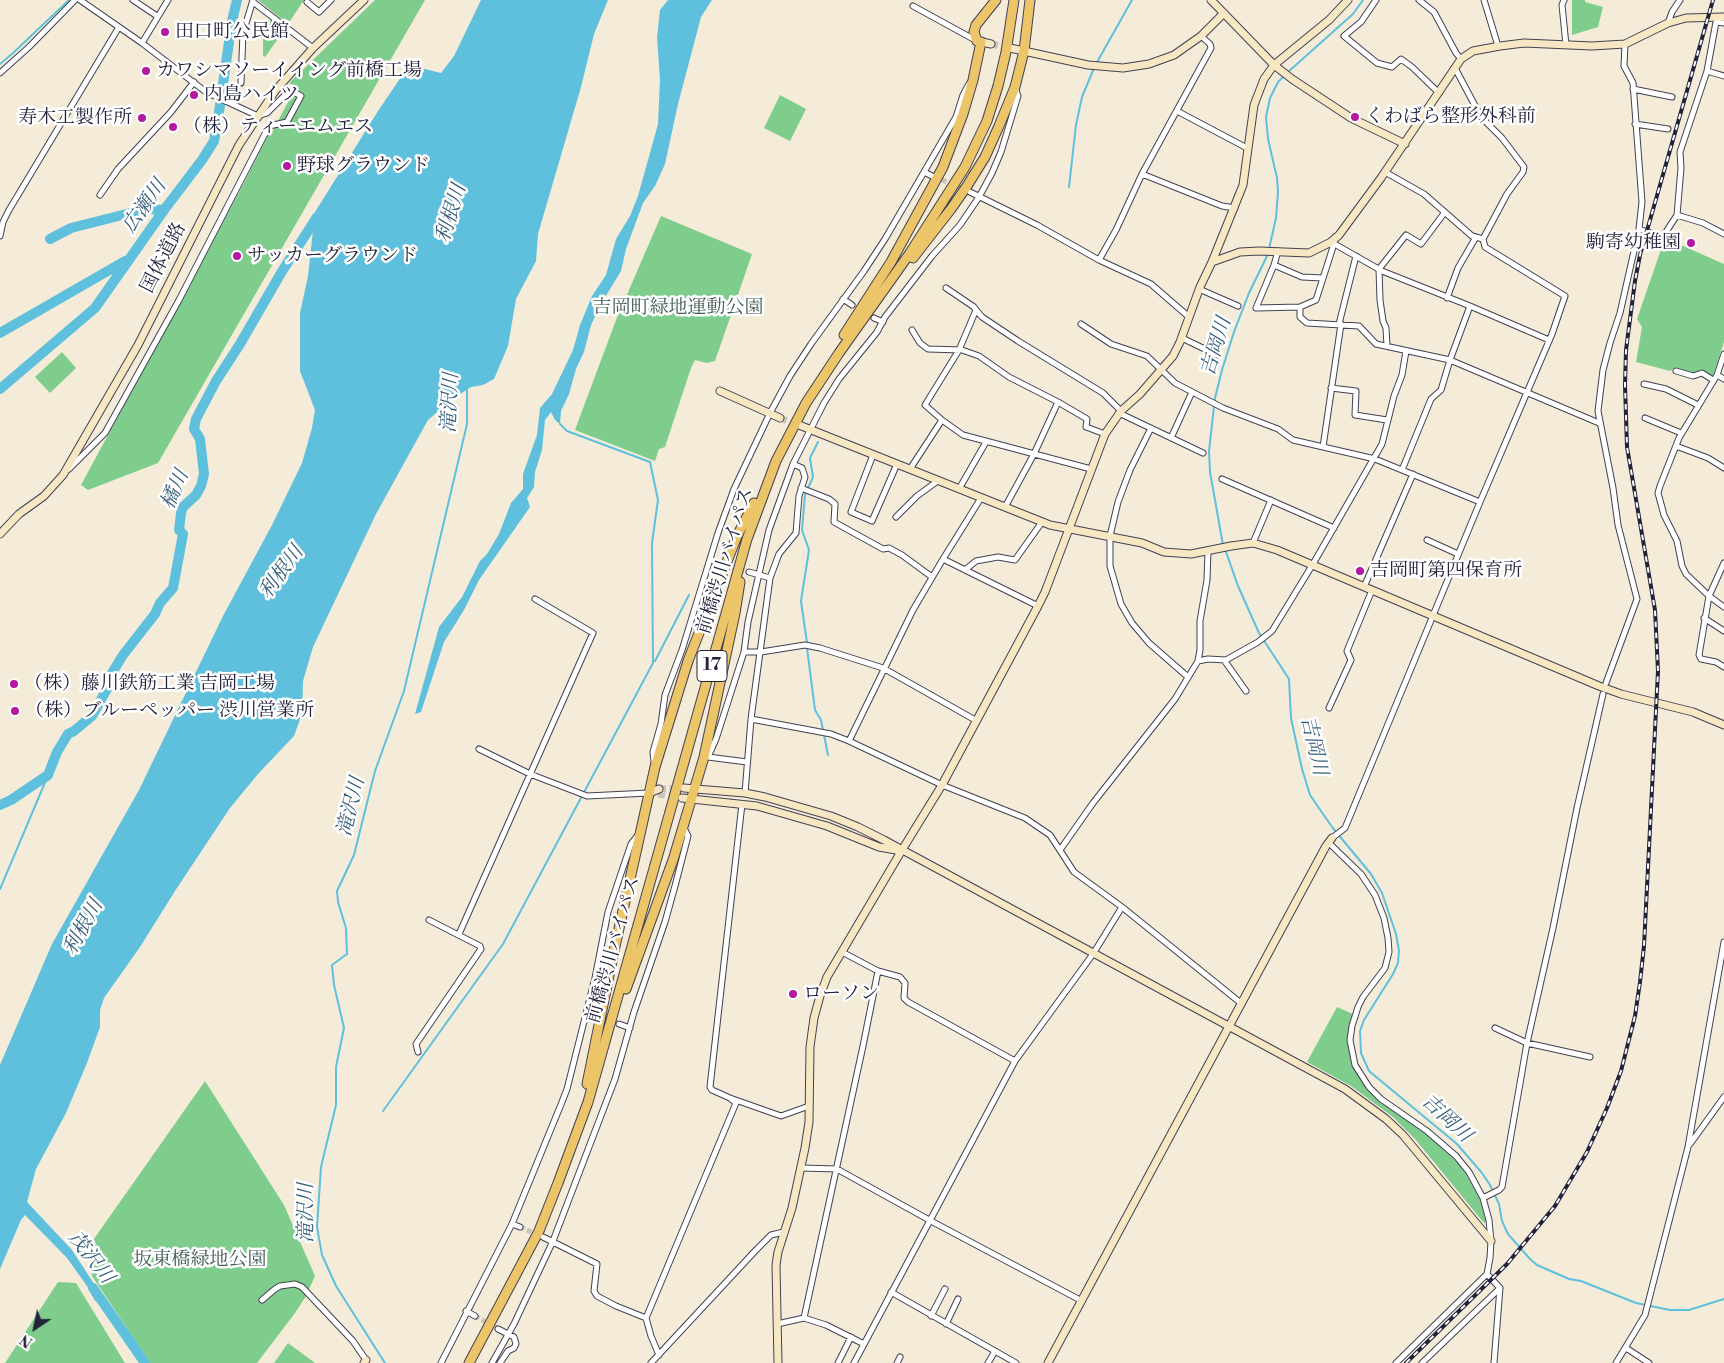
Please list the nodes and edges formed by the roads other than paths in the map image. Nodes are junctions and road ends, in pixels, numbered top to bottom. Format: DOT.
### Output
graph roads {
  1 [pos="75,0"];
  2 [pos="133,0"];
  3 [pos="168,0"];
  4 [pos="330,0"];
  5 [pos="364,0"];
  6 [pos="996,0"];
  7 [pos="1014,0"];
  8 [pos="1030,0"];
  9 [pos="1211,0"];
  10 [pos="1348,0"];
  11 [pos="1376,0"];
  12 [pos="1418,0"];
  13 [pos="1484,0"];
  14 [pos="1564,0"];
  15 [pos="1679,0"];
  16 [pos="83,1"];
  17 [pos="253,1"];
  18 [pos="307,2"];
  19 [pos="913,6"];
  20 [pos="1224,12"];
  21 [pos="157,16"];
  22 [pos="1724,17"];
  23 [pos="1668,23"];
  24 [pos="1724,23"];
  25 [pos="119,27"];
  26 [pos="1201,36"];
  27 [pos="979,42"];
  28 [pos="142,43"];
  29 [pos="991,44"];
  30 [pos="1625,44"];
  31 [pos="1566,45"];
  32 [pos="1498,46"];
  33 [pos="313,48"];
  34 [pos="1010,48"];
  35 [pos="1024,51"];
  36 [pos="1461,58"];
  37 [pos="1277,67"];
  38 [pos="1455,68"];
  39 [pos="1707,71"];
  40 [pos="0,73"];
  41 [pos="1724,76"];
  42 [pos="973,80"];
  43 [pos="194,82"];
  44 [pos="241,83"];
  45 [pos="1015,87"];
  46 [pos="1633,88"];
  47 [pos="1438,93"];
  48 [pos="1672,97"];
  49 [pos="1177,111"];
  50 [pos="258,116"];
  51 [pos="1635,124"];
  52 [pos="1668,129"];
  53 [pos="1405,144"];
  54 [pos="1247,148"];
  55 [pos="924,172"];
  56 [pos="1385,172"];
  57 [pos="1142,174"];
  58 [pos="932,176"];
  59 [pos="970,192"];
  60 [pos="100,195"];
  61 [pos="979,196"];
  62 [pos="1235,208"];
  63 [pos="1445,212"];
  64 [pos="1677,215"];
  65 [pos="1639,229"];
  66 [pos="1724,234"];
  67 [pos="0,236"];
  68 [pos="1476,237"];
  69 [pos="1483,239"];
  70 [pos="1331,242"];
  71 [pos="1276,251"];
  72 [pos="1356,256"];
  73 [pos="1099,260"];
  74 [pos="1212,262"];
  75 [pos="1274,265"];
  76 [pos="1379,269"];
  77 [pos="1323,278"];
  78 [pos="946,288"];
  79 [pos="1199,289"];
  80 [pos="1447,298"];
  81 [pos="843,299"];
  82 [pos="852,304"];
  83 [pos="1238,306"];
  84 [pos="1470,306"];
  85 [pos="1300,307"];
  86 [pos="976,310"];
  87 [pos="1189,317"];
  88 [pos="874,318"];
  89 [pos="883,322"];
  90 [pos="1081,324"];
  91 [pos="1340,324"];
  92 [pos="912,330"];
  93 [pos="1182,338"];
  94 [pos="1549,340"];
  95 [pos="1386,346"];
  96 [pos="959,350"];
  97 [pos="1406,351"];
  98 [pos="839,353"];
  99 [pos="1724,354"];
  100 [pos="1217,355"];
  101 [pos="1450,360"];
  102 [pos="1162,370"];
  103 [pos="1676,371"];
  104 [pos="1715,377"];
  105 [pos="1724,379"];
  106 [pos="1644,384"];
  107 [pos="1331,388"];
  108 [pos="720,391"];
  109 [pos="1528,391"];
  110 [pos="1192,392"];
  111 [pos="806,402"];
  112 [pos="1058,402"];
  113 [pos="1698,405"];
  114 [pos="1120,412"];
  115 [pos="770,413"];
  116 [pos="780,418"];
  117 [pos="1644,418"];
  118 [pos="942,420"];
  119 [pos="1387,420"];
  120 [pos="1599,423"];
  121 [pos="799,426"];
  122 [pos="1151,428"];
  123 [pos="810,430"];
  124 [pos="1681,433"];
  125 [pos="1105,434"];
  126 [pos="1171,438"];
  127 [pos="986,442"];
  128 [pos="1676,446"];
  129 [pos="1323,447"];
  130 [pos="1204,453"];
  131 [pos="874,454"];
  132 [pos="1034,454"];
  133 [pos="1374,459"];
  134 [pos="776,461"];
  135 [pos="793,464"];
  136 [pos="897,464"];
  137 [pos="1724,468"];
  138 [pos="910,469"];
  139 [pos="1091,469"];
  140 [pos="1402,470"];
  141 [pos="1413,474"];
  142 [pos="63,475"];
  143 [pos="1222,479"];
  144 [pos="939,480"];
  145 [pos="803,489"];
  146 [pos="959,489"];
  147 [pos="981,498"];
  148 [pos="1271,500"];
  149 [pos="1480,502"];
  150 [pos="1005,507"];
  151 [pos="896,518"];
  152 [pos="1042,522"];
  153 [pos="1334,528"];
  154 [pos="1068,529"];
  155 [pos="0,534"];
  156 [pos="1110,536"];
  157 [pos="747,539"];
  158 [pos="1427,540"];
  159 [pos="1253,543"];
  160 [pos="1212,550"];
  161 [pos="1458,554"];
  162 [pos="943,558"];
  163 [pos="710,559"];
  164 [pos="718,563"];
  165 [pos="1724,563"];
  166 [pos="1313,564"];
  167 [pos="965,570"];
  168 [pos="749,572"];
  169 [pos="758,575"];
  170 [pos="932,577"];
  171 [pos="770,578"];
  172 [pos="1364,587"];
  173 [pos="1372,590"];
  174 [pos="1709,596"];
  175 [pos="535,599"];
  176 [pos="1038,606"];
  177 [pos="1724,607"];
  178 [pos="1432,617"];
  179 [pos="1704,618"];
  180 [pos="1724,631"];
  181 [pos="744,652"];
  182 [pos="761,652"];
  183 [pos="1224,660"];
  184 [pos="1198,661"];
  185 [pos="1724,667"];
  186 [pos="883,668"];
  187 [pos="1188,677"];
  188 [pos="1606,684"];
  189 [pos="1246,690"];
  190 [pos="1603,694"];
  191 [pos="1329,708"];
  192 [pos="751,719"];
  193 [pos="978,721"];
  194 [pos="1724,725"];
  195 [pos="849,741"];
  196 [pos="479,748"];
  197 [pos="706,757"];
  198 [pos="747,762"];
  199 [pos="655,767"];
  200 [pos="530,774"];
  201 [pos="942,785"];
  202 [pos="689,788"];
  203 [pos="655,792"];
  204 [pos="745,794"];
  205 [pos="687,798"];
  206 [pos="742,804"];
  207 [pos="683,825"];
  208 [pos="640,832"];
  209 [pos="1331,841"];
  210 [pos="902,850"];
  211 [pos="1060,850"];
  212 [pos="1122,907"];
  213 [pos="429,920"];
  214 [pos="459,934"];
  215 [pos="1724,942"];
  216 [pos="842,952"];
  217 [pos="1094,954"];
  218 [pos="878,971"];
  219 [pos="1242,1004"];
  220 [pos="586,1015"];
  221 [pos="595,1018"];
  222 [pos="619,1024"];
  223 [pos="1230,1027"];
  224 [pos="630,1028"];
  225 [pos="1495,1028"];
  226 [pos="1527,1043"];
  227 [pos="418,1052"];
  228 [pos="1590,1057"];
  229 [pos="1015,1061"];
  230 [pos="592,1087"];
  231 [pos="1724,1097"];
  232 [pos="730,1098"];
  233 [pos="809,1106"];
  234 [pos="576,1136"];
  235 [pos="1688,1147"];
  236 [pos="801,1168"];
  237 [pos="837,1169"];
  238 [pos="1483,1198"];
  239 [pos="931,1221"];
  240 [pos="512,1224"];
  241 [pos="520,1228"];
  242 [pos="784,1232"];
  243 [pos="543,1237"];
  244 [pos="553,1241"];
  245 [pos="1491,1241"];
  246 [pos="1487,1274"];
  247 [pos="1500,1288"];
  248 [pos="945,1289"];
  249 [pos="891,1292"];
  250 [pos="958,1299"];
  251 [pos="262,1300"];
  252 [pos="1082,1300"];
  253 [pos="466,1311"];
  254 [pos="475,1316"];
  255 [pos="931,1316"];
  256 [pos="646,1318"];
  257 [pos="804,1318"];
  258 [pos="777,1324"];
  259 [pos="946,1324"];
  260 [pos="498,1329"];
  261 [pos="507,1334"];
  262 [pos="851,1337"];
  263 [pos="864,1344"];
  264 [pos="1626,1348"];
  265 [pos="995,1351"];
  266 [pos="659,1355"];
  267 [pos="900,1356"];
  268 [pos="365,1361"];
  269 [pos="441,1363"];
  270 [pos="469,1363"];
  271 [pos="492,1363"];
  272 [pos="500,1363"];
  273 [pos="651,1363"];
  274 [pos="778,1363"];
  275 [pos="838,1363"];
  276 [pos="854,1363"];
  277 [pos="897,1363"];
  278 [pos="988,1363"];
  279 [pos="1016,1363"];
  280 [pos="1048,1363"];
  281 [pos="1396,1363"];
  282 [pos="1422,1363"];
  283 [pos="1494,1363"];
  284 [pos="1616,1363"];
  285 [pos="1650,1363"];
  1 -- 40 [label="street"];
  2 -- 21 [label="street"];
  3 -- 21 [label="street"];
  4 -- 18 [label="street"];
  5 -- 33 [label="street, 国体道路"];
  6 -- 27 [label="highway"];
  7 -- 98 [label="highway, 前橋渋川バイパス / 17"];
  8 -- 35 [label="highway"];
  9 -- 20 [label="street"];
  10 -- 37 [label="street"];
  11 -- 47 [label="street"];
  12 -- 36 [label="street"];
  13 -- 32 [label="street"];
  14 -- 31 [label="street"];
  15 -- 23 [label="street"];
  16 -- 25 [label="street"];
  17 -- 33 [label="street"];
  17 -- 44 [label="street"];
  19 -- 27 [label="street"];
  20 -- 26 [label="street"];
  20 -- 37 [label="street"];
  21 -- 28 [label="street"];
  22 -- 23 [label="street"];
  23 -- 30 [label="street"];
  24 -- 39 [label="street"];
  25 -- 28 [label="street"];
  25 -- 67 [label="street"];
  26 -- 35 [label="street"];
  26 -- 49 [label="street"];
  27 -- 29 [label="street"];
  27 -- 42 [label="highway"];
  28 -- 43 [label="street"];
  30 -- 31 [label="street"];
  30 -- 46 [label="street"];
  31 -- 32 [label="street"];
  32 -- 36 [label="street"];
  33 -- 50 [label="street, 国体道路"];
  34 -- 35 [label="street"];
  35 -- 45 [label="highway"];
  36 -- 38 [label="street"];
  37 -- 53 [label="street"];
  37 -- 54 [label="street"];
  38 -- 47 [label="street"];
  38 -- 69 [label="street"];
  39 -- 41 [label="street"];
  39 -- 64 [label="street"];
  42 -- 55 [label="street"];
  42 -- 111 [label="highway"];
  43 -- 50 [label="street"];
  43 -- 60 [label="street"];
  45 -- 61 [label="street"];
  45 -- 98 [label="highway"];
  46 -- 48 [label="street"];
  46 -- 51 [label="street"];
  47 -- 53 [label="street"];
  49 -- 54 [label="street"];
  49 -- 57 [label="street"];
  50 -- 142 [label="street, 国体道路"];
  50 -- 142 [label="street"];
  51 -- 52 [label="street"];
  51 -- 65 [label="street"];
  53 -- 56 [label="street"];
  54 -- 62 [label="street"];
  55 -- 58 [label="street"];
  55 -- 81 [label="street"];
  56 -- 63 [label="street"];
  56 -- 70 [label="street"];
  57 -- 62 [label="street"];
  57 -- 73 [label="street"];
  59 -- 61 [label="street"];
  61 -- 73 [label="street"];
  61 -- 89 [label="street"];
  62 -- 74 [label="street"];
  63 -- 68 [label="street"];
  63 -- 76 [label="street"];
  64 -- 65 [label="street"];
  64 -- 66 [label="street"];
  65 -- 120 [label="street"];
  68 -- 69 [label="street"];
  68 -- 80 [label="street"];
  69 -- 94 [label="street"];
  70 -- 71 [label="street"];
  70 -- 72 [label="street"];
  70 -- 77 [label="street"];
  71 -- 74 [label="street"];
  71 -- 75 [label="street"];
  72 -- 76 [label="street"];
  72 -- 91 [label="street"];
  73 -- 87 [label="street"];
  74 -- 79 [label="street"];
  75 -- 77 [label="street"];
  75 -- 85 [label="street"];
  76 -- 80 [label="street"];
  76 -- 95 [label="street"];
  77 -- 85 [label="street"];
  78 -- 86 [label="street"];
  79 -- 83 [label="street"];
  79 -- 87 [label="street"];
  80 -- 84 [label="street"];
  81 -- 82 [label="street"];
  81 -- 115 [label="street"];
  84 -- 94 [label="street"];
  84 -- 101 [label="street"];
  85 -- 91 [label="street"];
  86 -- 96 [label="street"];
  86 -- 114 [label="street"];
  87 -- 93 [label="street"];
  88 -- 89 [label="street"];
  89 -- 123 [label="street"];
  90 -- 102 [label="street"];
  91 -- 95 [label="street"];
  91 -- 107 [label="street"];
  92 -- 96 [label="street"];
  93 -- 100 [label="street"];
  93 -- 102 [label="street"];
  94 -- 109 [label="street"];
  95 -- 97 [label="street"];
  96 -- 112 [label="street"];
  96 -- 118 [label="street"];
  97 -- 101 [label="street"];
  97 -- 119 [label="street"];
  98 -- 111 [label="highway, 前橋渋川バイパス / 17"];
  99 -- 104 [label="street"];
  101 -- 109 [label="street"];
  101 -- 140 [label="street"];
  102 -- 110 [label="street"];
  102 -- 114 [label="street"];
  103 -- 104 [label="street"];
  104 -- 105 [label="street"];
  104 -- 113 [label="street"];
  106 -- 113 [label="street"];
  107 -- 119 [label="street"];
  107 -- 129 [label="street"];
  108 -- 115 [label="street"];
  109 -- 120 [label="street"];
  109 -- 149 [label="street"];
  110 -- 126 [label="street"];
  110 -- 129 [label="street"];
  111 -- 134 [label="highway, 前橋渋川バイパス / 17"];
  112 -- 125 [label="street"];
  112 -- 132 [label="street"];
  113 -- 124 [label="street"];
  114 -- 122 [label="street"];
  114 -- 125 [label="street"];
  115 -- 116 [label="street"];
  115 -- 163 [label="street"];
  117 -- 124 [label="street"];
  118 -- 127 [label="street"];
  118 -- 138 [label="street"];
  119 -- 133 [label="street"];
  120 -- 188 [label="street"];
  121 -- 123 [label="street"];
  122 -- 126 [label="street"];
  122 -- 156 [label="street"];
  123 -- 131 [label="street"];
  123 -- 135 [label="street"];
  124 -- 128 [label="street"];
  125 -- 139 [label="street"];
  126 -- 130 [label="street"];
  127 -- 132 [label="street"];
  127 -- 146 [label="street"];
  128 -- 137 [label="street"];
  128 -- 174 [label="street"];
  129 -- 133 [label="street"];
  131 -- 136 [label="street"];
  131 -- 136 [label="street"];
  132 -- 139 [label="street"];
  132 -- 150 [label="street"];
  133 -- 140 [label="street"];
  133 -- 153 [label="street"];
  134 -- 157 [label="highway, 前橋渋川バイパス / 17"];
  134 -- 199 [label="highway"];
  135 -- 145 [label="street"];
  135 -- 169 [label="street"];
  136 -- 138 [label="street"];
  138 -- 144 [label="street"];
  139 -- 154 [label="street"];
  140 -- 141 [label="street"];
  141 -- 149 [label="street"];
  141 -- 172 [label="street"];
  142 -- 155 [label="street, 国体道路"];
  143 -- 148 [label="street"];
  144 -- 146 [label="street"];
  144 -- 151 [label="street"];
  145 -- 170 [label="street"];
  145 -- 171 [label="street"];
  146 -- 147 [label="street"];
  147 -- 150 [label="street"];
  147 -- 162 [label="street"];
  148 -- 153 [label="street"];
  148 -- 159 [label="street"];
  149 -- 161 [label="street"];
  150 -- 152 [label="street"];
  152 -- 154 [label="street"];
  152 -- 167 [label="street"];
  153 -- 166 [label="street"];
  154 -- 156 [label="street"];
  154 -- 176 [label="street"];
  156 -- 160 [label="street"];
  156 -- 187 [label="street"];
  157 -- 197 [label="highway"];
  157 -- 230 [label="highway, 前橋渋川バイパス / 17"];
  158 -- 161 [label="street"];
  159 -- 160 [label="street"];
  159 -- 166 [label="street"];
  160 -- 184 [label="street"];
  161 -- 178 [label="street"];
  162 -- 167 [label="street"];
  162 -- 170 [label="street"];
  163 -- 164 [label="street"];
  163 -- 199 [label="street"];
  165 -- 174 [label="street"];
  166 -- 172 [label="street"];
  166 -- 183 [label="street"];
  167 -- 176 [label="street"];
  168 -- 169 [label="street"];
  169 -- 171 [label="street"];
  169 -- 181 [label="street"];
  170 -- 186 [label="street"];
  171 -- 182 [label="street"];
  172 -- 173 [label="street"];
  173 -- 178 [label="street"];
  173 -- 191 [label="street"];
  174 -- 177 [label="street"];
  174 -- 179 [label="street"];
  175 -- 200 [label="street"];
  176 -- 193 [label="street"];
  178 -- 194 [label="street"];
  178 -- 209 [label="street"];
  179 -- 180 [label="street"];
  179 -- 185 [label="street"];
  181 -- 182 [label="street"];
  181 -- 197 [label="street"];
  182 -- 186 [label="street"];
  182 -- 192 [label="street"];
  183 -- 184 [label="street"];
  183 -- 189 [label="street"];
  184 -- 187 [label="street"];
  186 -- 193 [label="street"];
  186 -- 195 [label="street"];
  187 -- 211 [label="street"];
  190 -- 226 [label="street"];
  192 -- 195 [label="street"];
  192 -- 198 [label="street"];
  193 -- 201 [label="street"];
  195 -- 201 [label="street"];
  196 -- 200 [label="street"];
  197 -- 198 [label="street"];
  197 -- 202 [label="highway"];
  198 -- 204 [label="street"];
  199 -- 203 [label="highway"];
  200 -- 203 [label="street"];
  200 -- 214 [label="street"];
  201 -- 210 [label="street"];
  201 -- 211 [label="street"];
  202 -- 204 [label="street"];
  202 -- 205 [label="highway"];
  203 -- 208 [label="highway"];
  204 -- 210 [label="street"];
  205 -- 206 [label="street"];
  205 -- 207 [label="highway"];
  206 -- 210 [label="street"];
  206 -- 232 [label="street"];
  207 -- 224 [label="street"];
  207 -- 230 [label="highway"];
  208 -- 220 [label="street"];
  208 -- 234 [label="highway"];
  209 -- 219 [label="street"];
  209 -- 238 [label="street"];
  210 -- 216 [label="street"];
  210 -- 217 [label="street"];
  211 -- 212 [label="street"];
  212 -- 217 [label="street"];
  212 -- 219 [label="street"];
  213 -- 214 [label="street"];
  214 -- 227 [label="street"];
  215 -- 235 [label="street"];
  216 -- 218 [label="street"];
  216 -- 233 [label="street"];
  217 -- 223 [label="street"];
  217 -- 229 [label="street"];
  218 -- 229 [label="street"];
  218 -- 237 [label="street"];
  219 -- 223 [label="street"];
  220 -- 221 [label="street"];
  220 -- 240 [label="street"];
  222 -- 224 [label="street"];
  223 -- 245 [label="street"];
  223 -- 252 [label="street"];
  224 -- 244 [label="street"];
  225 -- 226 [label="street"];
  226 -- 228 [label="street"];
  226 -- 238 [label="street"];
  229 -- 239 [label="street"];
  230 -- 234 [label="highway, 前橋渋川バイパス / 17"];
  231 -- 235 [label="street"];
  232 -- 233 [label="street"];
  232 -- 256 [label="street"];
  233 -- 236 [label="street"];
  234 -- 270 [label="highway, 前橋渋川バイパス / 17"];
  235 -- 264 [label="street"];
  236 -- 237 [label="street"];
  236 -- 242 [label="street"];
  237 -- 239 [label="street"];
  237 -- 257 [label="street"];
  238 -- 245 [label="street"];
  239 -- 249 [label="street"];
  239 -- 252 [label="street"];
  240 -- 241 [label="street"];
  240 -- 253 [label="street"];
  242 -- 258 [label="street"];
  242 -- 266 [label="street"];
  243 -- 244 [label="street"];
  244 -- 256 [label="street"];
  244 -- 261 [label="street"];
  245 -- 246 [label="street"];
  246 -- 247 [label="street"];
  246 -- 281 [label="street"];
  247 -- 282 [label="street"];
  247 -- 283 [label="street"];
  248 -- 255 [label="street"];
  249 -- 255 [label="street"];
  249 -- 263 [label="street"];
  250 -- 259 [label="street"];
  251 -- 268 [label="street"];
  252 -- 280 [label="street"];
  253 -- 254 [label="street"];
  253 -- 269 [label="street"];
  255 -- 259 [label="street"];
  256 -- 266 [label="street"];
  257 -- 258 [label="street"];
  257 -- 262 [label="street"];
  258 -- 274 [label="street"];
  259 -- 265 [label="street"];
  260 -- 261 [label="street"];
  261 -- 271 [label="street"];
  261 -- 272 [label="street"];
  262 -- 263 [label="street"];
  262 -- 275 [label="street"];
  263 -- 276 [label="street"];
  264 -- 284 [label="street"];
  264 -- 285 [label="street"];
  265 -- 278 [label="street"];
  265 -- 279 [label="street"];
  266 -- 273 [label="street"];
  267 -- 277 [label="street"];
}
